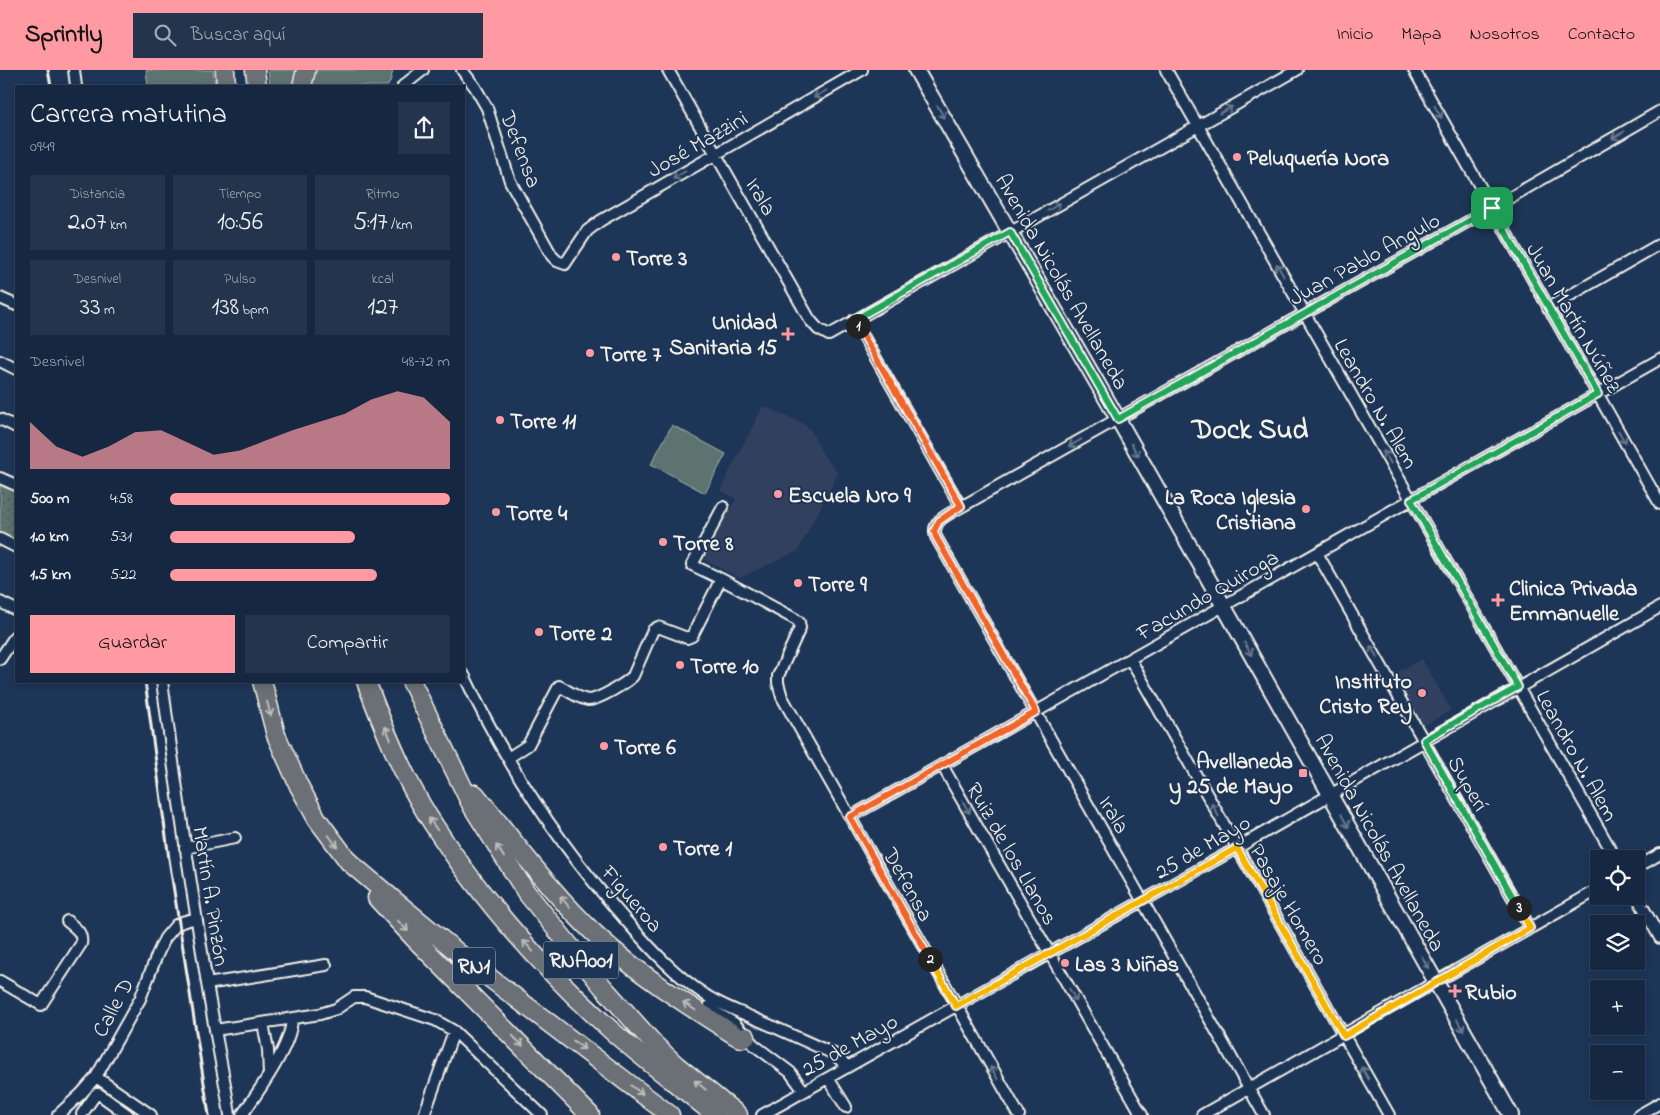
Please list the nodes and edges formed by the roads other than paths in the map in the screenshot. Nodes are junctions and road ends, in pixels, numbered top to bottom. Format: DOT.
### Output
graph roads {
  1 [pos="74,70"];
  2 [pos="224,70"];
  3 [pos="255,70"];
  4 [pos="306,70"];
  5 [pos="462,70"];
  6 [pos="668,70"];
  7 [pos="862,70"];
  8 [pos="916,70"];
  9 [pos="1166,70"];
  10 [pos="1297,70"];
  11 [pos="1414,70"];
  12 [pos="419,71"];
  13 [pos="76,85"];
  14 [pos="226,85"];
  15 [pos="258,85"];
  16 [pos="302,85"];
  17 [pos="404,85"];
  18 [pos="1660,111"];
  19 [pos="1198,126"];
  20 [pos="716,154"];
  21 [pos="1492,208"];
  22 [pos="1010,232"];
  23 [pos="1660,244"];
  24 [pos="565,264"];
  25 [pos="0,298"];
  26 [pos="15,305"];
  27 [pos="1548,308"];
  28 [pos="1304,312"];
  29 [pos="854,320"];
  30 [pos="1660,360"];
  31 [pos="0,361"];
  32 [pos="15,368"];
  33 [pos="1598,394"];
  34 [pos="0,419"];
  35 [pos="1118,419"];
  36 [pos="15,426"];
  37 [pos="0,478"];
  38 [pos="15,485"];
  39 [pos="1411,500"];
  40 [pos="1660,504"];
  41 [pos="961,506"];
  42 [pos="723,508"];
  43 [pos="934,531"];
  44 [pos="0,539"];
  45 [pos="15,546"];
  46 [pos="1317,553"];
  47 [pos="722,579"];
  48 [pos="0,602"];
  49 [pos="1224,606"];
  50 [pos="1660,607"];
  51 [pos="15,610"];
  52 [pos="15,636"];
  53 [pos="0,659"];
  54 [pos="1130,660"];
  55 [pos="465,677"];
  56 [pos="162,683"];
  57 [pos="263,683"];
  58 [pos="367,683"];
  59 [pos="412,683"];
  60 [pos="1518,687"];
  61 [pos="1036,712"];
  62 [pos="1424,740"];
  63 [pos="445,753"];
  64 [pos="508,758"];
  65 [pos="942,765"];
  66 [pos="1330,794"];
  67 [pos="850,817"];
  68 [pos="236,838"];
  69 [pos="185,848"];
  70 [pos="1237,848"];
  71 [pos="1611,850"];
  72 [pos="1660,854"];
  73 [pos="350,862"];
  74 [pos="1645,863"];
  75 [pos="1590,894"];
  76 [pos="1143,901"];
  77 [pos="1642,905"];
  78 [pos="196,918"];
  79 [pos="66,922"];
  80 [pos="1530,928"];
  81 [pos="1660,938"];
  82 [pos="1049,953"];
  83 [pos="326,965"];
  84 [pos="0,981"];
  85 [pos="1436,983"];
  86 [pos="207,984"];
  87 [pos="712,999"];
  88 [pos="956,1006"];
  89 [pos="292,1018"];
  90 [pos="263,1023"];
  91 [pos="214,1030"];
  92 [pos="454,1032"];
  93 [pos="746,1036"];
  94 [pos="1344,1036"];
  95 [pos="848,1067"];
  96 [pos="269,1076"];
  97 [pos="96,1077"];
  98 [pos="828,1078"];
  99 [pos="1249,1089"];
  100 [pos="804,1091"];
  101 [pos="1660,1103"];
  102 [pos="846,1106"];
  103 [pos="82,1114"];
  104 [pos="58,1115"];
  105 [pos="128,1115"];
  106 [pos="151,1115"];
  107 [pos="230,1115"];
  108 [pos="242,1115"];
  109 [pos="424,1115"];
  110 [pos="542,1115"];
  111 [pos="590,1115"];
  112 [pos="670,1115"];
  113 [pos="715,1115"];
  114 [pos="738,1115"];
  115 [pos="762,1115"];
  116 [pos="1019,1115"];
  117 [pos="1142,1115"];
  118 [pos="1202,1115"];
  119 [pos="1264,1115"];
  120 [pos="1389,1115"];
  121 [pos="1511,1115"];
  122 [pos="1640,1115"];
  1 -- 13 [label="street"];
  2 -- 14 [label="highway"];
  3 -- 15 [label="highway"];
  4 -- 16 [label="highway"];
  5 -- 24 [label="street, Defensa"];
  6 -- 20 [label="street, Irala"];
  7 -- 20 [label="street, José Mazzini, one-way"];
  8 -- 22 [label="main road, Avenida Nicolás Avellaneda, one-way"];
  9 -- 19 [label="street, Leandro N. Alem"];
  19 -- 10 [label="street, one-way"];
  11 -- 21 [label="street, Juan Martín Núñez, one-way"];
  12 -- 17 [label="street"];
  18 -- 21 [label="street, Juan Pablo Angulo, one-way"];
  22 -- 19 [label="street, one-way"];
  28 -- 19 [label="street, Leandro N. Alem, one-way"];
  20 -- 24 [label="street, José Mazzini, one-way"];
  20 -- 29 [label="street, Irala"];
  21 -- 27 [label="street, Juan Martín Núñez"];
  21 -- 28 [label="street, Juan Pablo Angulo"];
  22 -- 29 [label="street"];
  22 -- 35 [label="main road, Avenida Nicolás Avellaneda"];
  23 -- 27 [label="street"];
  25 -- 26 [label="street"];
  27 -- 33 [label="street, Juan Martín Núñez"];
  28 -- 35 [label="street, Juan Pablo Angulo"];
  39 -- 28 [label="street, Leandro N. Alem, one-way"];
  29 -- 41 [label="street"];
  30 -- 33 [label="street, Facundo Quiroga"];
  31 -- 32 [label="street"];
  33 -- 39 [label="street, Facundo Quiroga"];
  33 -- 40 [label="street, Juan Martín Núñez, one-way"];
  34 -- 36 [label="street"];
  35 -- 41 [label="street, Juan Pablo Angulo, one-way"];
  35 -- 49 [label="main road, Avenida Nicolás Avellaneda, one-way"];
  37 -- 38 [label="street"];
  39 -- 46 [label="street, Facundo Quiroga"];
  39 -- 60 [label="street, Leandro N. Alem"];
  41 -- 43 [label="street, Juan Pablo Angulo"];
  42 -- 47 [label="street"];
  43 -- 61 [label="street, Irala"];
  44 -- 45 [label="street"];
  46 -- 49 [label="street, Facundo Quiroga"];
  62 -- 46 [label="street, Superí, one-way"];
  47 -- 64 [label="street"];
  47 -- 67 [label="street, Defensa"];
  48 -- 51 [label="street"];
  49 -- 54 [label="street, Facundo Quiroga"];
  49 -- 66 [label="main road, Avenida Nicolás Avellaneda, one-way"];
  50 -- 60 [label="street, 25 de Mayo"];
  52 -- 53 [label="street"];
  54 -- 61 [label="street, Facundo Quiroga"];
  70 -- 54 [label="street, Pasaje Homero, one-way"];
  55 -- 64 [label="street, Figueroa"];
  56 -- 69 [label="street, Martín A. Pinzón"];
  57 -- 73 [label="highway, RN1, one-way"];
  113 -- 58 [label="highway, RN1, one-way"];
  59 -- 63 [label="highway, RNA001"];
  60 -- 62 [label="street, 25 de Mayo"];
  60 -- 71 [label="street, Leandro N. Alem"];
  61 -- 65 [label="street, Facundo Quiroga"];
  61 -- 76 [label="street, Irala"];
  62 -- 66 [label="street, 25 de Mayo"];
  62 -- 80 [label="street, Superí"];
  93 -- 63 [label="highway, one-way"];
  114 -- 63 [label="highway, RNA001, one-way"];
  64 -- 87 [label="street, Figueroa"];
  65 -- 67 [label="street, Facundo Quiroga"];
  65 -- 82 [label="street, Ruiz de los Llanos, one-way"];
  66 -- 70 [label="street, 25 de Mayo"];
  66 -- 85 [label="main road, Avenida Nicolás Avellaneda, one-way"];
  67 -- 88 [label="street, Defensa"];
  68 -- 69 [label="street"];
  69 -- 78 [label="street, Martín A. Pinzón"];
  70 -- 76 [label="street, 25 de Mayo"];
  70 -- 94 [label="street, Pasaje Homero"];
  72 -- 74 [label="street"];
  73 -- 111 [label="highway, one-way"];
  73 -- 112 [label="highway, RN1, one-way"];
  75 -- 80 [label="street"];
  76 -- 82 [label="street, 25 de Mayo"];
  76 -- 99 [label="street, Irala"];
  77 -- 81 [label="street"];
  78 -- 86 [label="street, Martín A. Pinzón"];
  78 -- 97 [label="street, Calle D"];
  79 -- 84 [label="street"];
  80 -- 85 [label="street"];
  82 -- 88 [label="street, 25 de Mayo"];
  82 -- 117 [label="street, Ruiz de los Llanos, one-way"];
  83 -- 86 [label="street"];
  85 -- 94 [label="street"];
  85 -- 121 [label="main road, Avenida Nicolás Avellaneda, one-way"];
  86 -- 91 [label="street, Martín A. Pinzón"];
  87 -- 93 [label="street"];
  87 -- 95 [label="street, Figueroa"];
  88 -- 95 [label="street, 25 de Mayo"];
  116 -- 88 [label="street, Defensa, one-way"];
  89 -- 90 [label="street"];
  89 -- 92 [label="street"];
  89 -- 96 [label="street"];
  90 -- 91 [label="street"];
  90 -- 96 [label="street"];
  91 -- 107 [label="street, Martín A. Pinzón"];
  92 -- 109 [label="street"];
  92 -- 110 [label="street"];
  93 -- 100 [label="street"];
  94 -- 99 [label="street"];
  120 -- 94 [label="street, Pasaje Homero, one-way"];
  95 -- 98 [label="street, 25 de Mayo"];
  96 -- 108 [label="street"];
  97 -- 104 [label="street, Calle D"];
  97 -- 106 [label="street"];
  98 -- 100 [label="street, 25 de Mayo"];
  98 -- 102 [label="street"];
  99 -- 118 [label="street"];
  99 -- 119 [label="street, Irala"];
  100 -- 115 [label="street, 25 de Mayo"];
  101 -- 122 [label="street"];
  103 -- 105 [label="street"];
}
